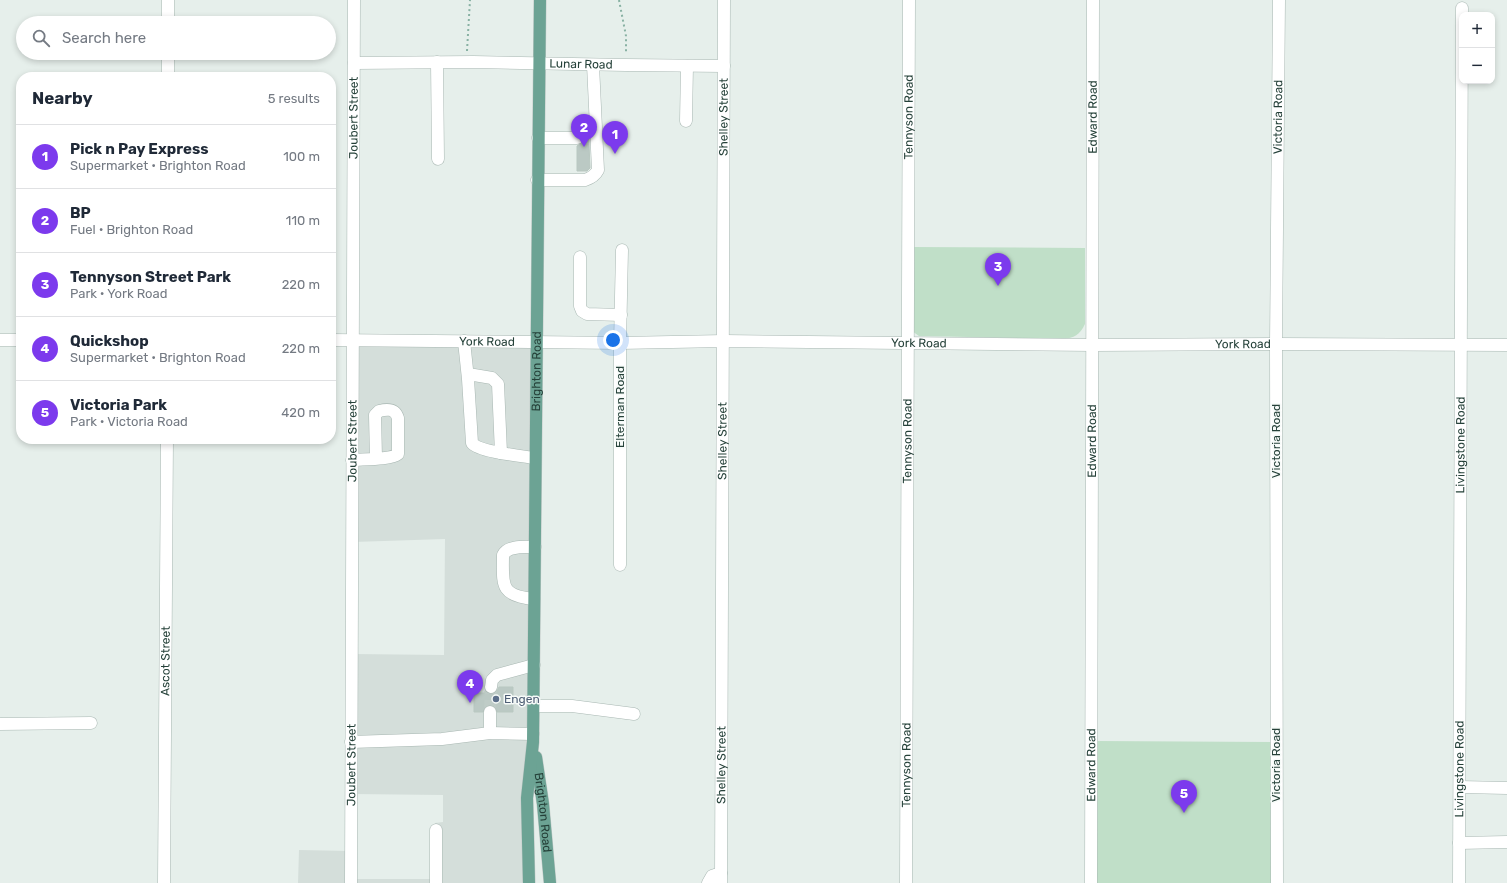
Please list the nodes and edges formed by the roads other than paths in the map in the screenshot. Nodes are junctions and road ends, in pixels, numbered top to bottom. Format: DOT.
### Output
graph roads {
  1 [pos="168,0"];
  2 [pos="354,0"];
  3 [pos="540,0"];
  4 [pos="724,0"];
  5 [pos="909,0"];
  6 [pos="1093,0"];
  7 [pos="1278,0"];
  8 [pos="1462,8"];
  9 [pos="168,16"];
  10 [pos="168,60"];
  11 [pos="437,62"];
  12 [pos="540,62"];
  13 [pos="354,63"];
  14 [pos="593,65"];
  15 [pos="687,66"];
  16 [pos="724,66"];
  17 [pos="168,72"];
  18 [pos="686,121"];
  19 [pos="538,138"];
  20 [pos="577,138"];
  21 [pos="438,159"];
  22 [pos="537,180"];
  23 [pos="622,250"];
  24 [pos="580,257"];
  25 [pos="621,315"];
  26 [pos="0,340"];
  27 [pos="16,340"];
  28 [pos="336,340"];
  29 [pos="352,340"];
  30 [pos="464,341"];
  31 [pos="724,341"];
  32 [pos="536,342"];
  33 [pos="620,343"];
  34 [pos="908,344"];
  35 [pos="1276,344"];
  36 [pos="1460,344"];
  37 [pos="1092,345"];
  38 [pos="1507,345"];
  39 [pos="468,374"];
  40 [pos="167,444"];
  41 [pos="501,452"];
  42 [pos="376,458"];
  43 [pos="535,458"];
  44 [pos="352,460"];
  45 [pos="535,547"];
  46 [pos="620,565"];
  47 [pos="534,599"];
  48 [pos="534,665"];
  49 [pos="491,687"];
  50 [pos="534,706"];
  51 [pos="490,712"];
  52 [pos="634,714"];
  53 [pos="90,723"];
  54 [pos="0,724"];
  55 [pos="490,733"];
  56 [pos="533,738"];
  57 [pos="351,742"];
  58 [pos="1460,787"];
  59 [pos="1507,788"];
  60 [pos="436,830"];
  61 [pos="1507,842"];
  62 [pos="1459,843"];
  63 [pos="721,878"];
  64 [pos="164,883"];
  65 [pos="351,883"];
  66 [pos="436,883"];
  67 [pos="529,883"];
  68 [pos="550,883"];
  69 [pos="708,883"];
  70 [pos="906,883"];
  71 [pos="1091,883"];
  72 [pos="1277,883"];
  73 [pos="1459,883"];
  1 -- 9 [label="street"];
  2 -- 13 [label="street, Joubert Street"];
  3 -- 12 [label="main road, Brighton Road"];
  4 -- 16 [label="street, Shelley Street"];
  5 -- 34 [label="street, Tennyson Road"];
  6 -- 37 [label="street, Edward Road"];
  7 -- 35 [label="street, Victoria Road"];
  8 -- 36 [label="street, Livingstone Road"];
  10 -- 17 [label="street"];
  11 -- 12 [label="street, Lunar Road"];
  11 -- 13 [label="street, Lunar Road"];
  11 -- 21 [label="street"];
  12 -- 14 [label="street, Lunar Road"];
  12 -- 19 [label="main road, Brighton Road"];
  13 -- 29 [label="street, Joubert Street"];
  14 -- 15 [label="street, Lunar Road"];
  14 -- 22 [label="street"];
  15 -- 16 [label="street, Lunar Road"];
  15 -- 18 [label="street"];
  16 -- 31 [label="street, Shelley Street"];
  19 -- 20 [label="street"];
  19 -- 22 [label="main road, Brighton Road"];
  22 -- 32 [label="main road, Brighton Road"];
  23 -- 25 [label="street, Elterman Road"];
  24 -- 25 [label="street"];
  25 -- 33 [label="street, Elterman Road"];
  26 -- 27 [label="street"];
  28 -- 29 [label="street, York Road"];
  29 -- 30 [label="street, York Road"];
  29 -- 44 [label="street, Joubert Street"];
  30 -- 32 [label="street, York Road"];
  30 -- 39 [label="street"];
  31 -- 33 [label="street, York Road"];
  31 -- 34 [label="street, York Road"];
  31 -- 63 [label="street, Shelley Street"];
  32 -- 33 [label="street, York Road"];
  32 -- 43 [label="main road, Brighton Road"];
  33 -- 46 [label="street, Elterman Road"];
  34 -- 37 [label="street, York Road"];
  34 -- 70 [label="street, Tennyson Road"];
  35 -- 36 [label="street, York Road"];
  35 -- 37 [label="street, York Road"];
  35 -- 72 [label="street, Victoria Road"];
  36 -- 38 [label="street, York Road"];
  36 -- 58 [label="street, Livingstone Road"];
  37 -- 71 [label="street, Edward Road"];
  39 -- 41 [label="street"];
  39 -- 41 [label="street"];
  40 -- 64 [label="street, Ascot Street"];
  41 -- 43 [label="street"];
  42 -- 44 [label="street"];
  43 -- 45 [label="main road, Brighton Road"];
  44 -- 57 [label="street, Joubert Street"];
  45 -- 47 [label="main road, Brighton Road"];
  45 -- 47 [label="street"];
  47 -- 48 [label="main road, Brighton Road"];
  48 -- 49 [label="street"];
  48 -- 50 [label="main road, Brighton Road"];
  50 -- 52 [label="street"];
  50 -- 56 [label="main road, Brighton Road"];
  51 -- 55 [label="street"];
  53 -- 54 [label="street"];
  55 -- 56 [label="street"];
  55 -- 57 [label="street"];
  56 -- 67 [label="main road, Brighton Road"];
  56 -- 68 [label="main road, Brighton Road"];
  57 -- 65 [label="street, Joubert Street"];
  58 -- 59 [label="street"];
  58 -- 62 [label="street, Livingstone Road"];
  60 -- 66 [label="street"];
  61 -- 62 [label="street"];
  62 -- 73 [label="street, Livingstone Road"];
  63 -- 69 [label="street"];
}
